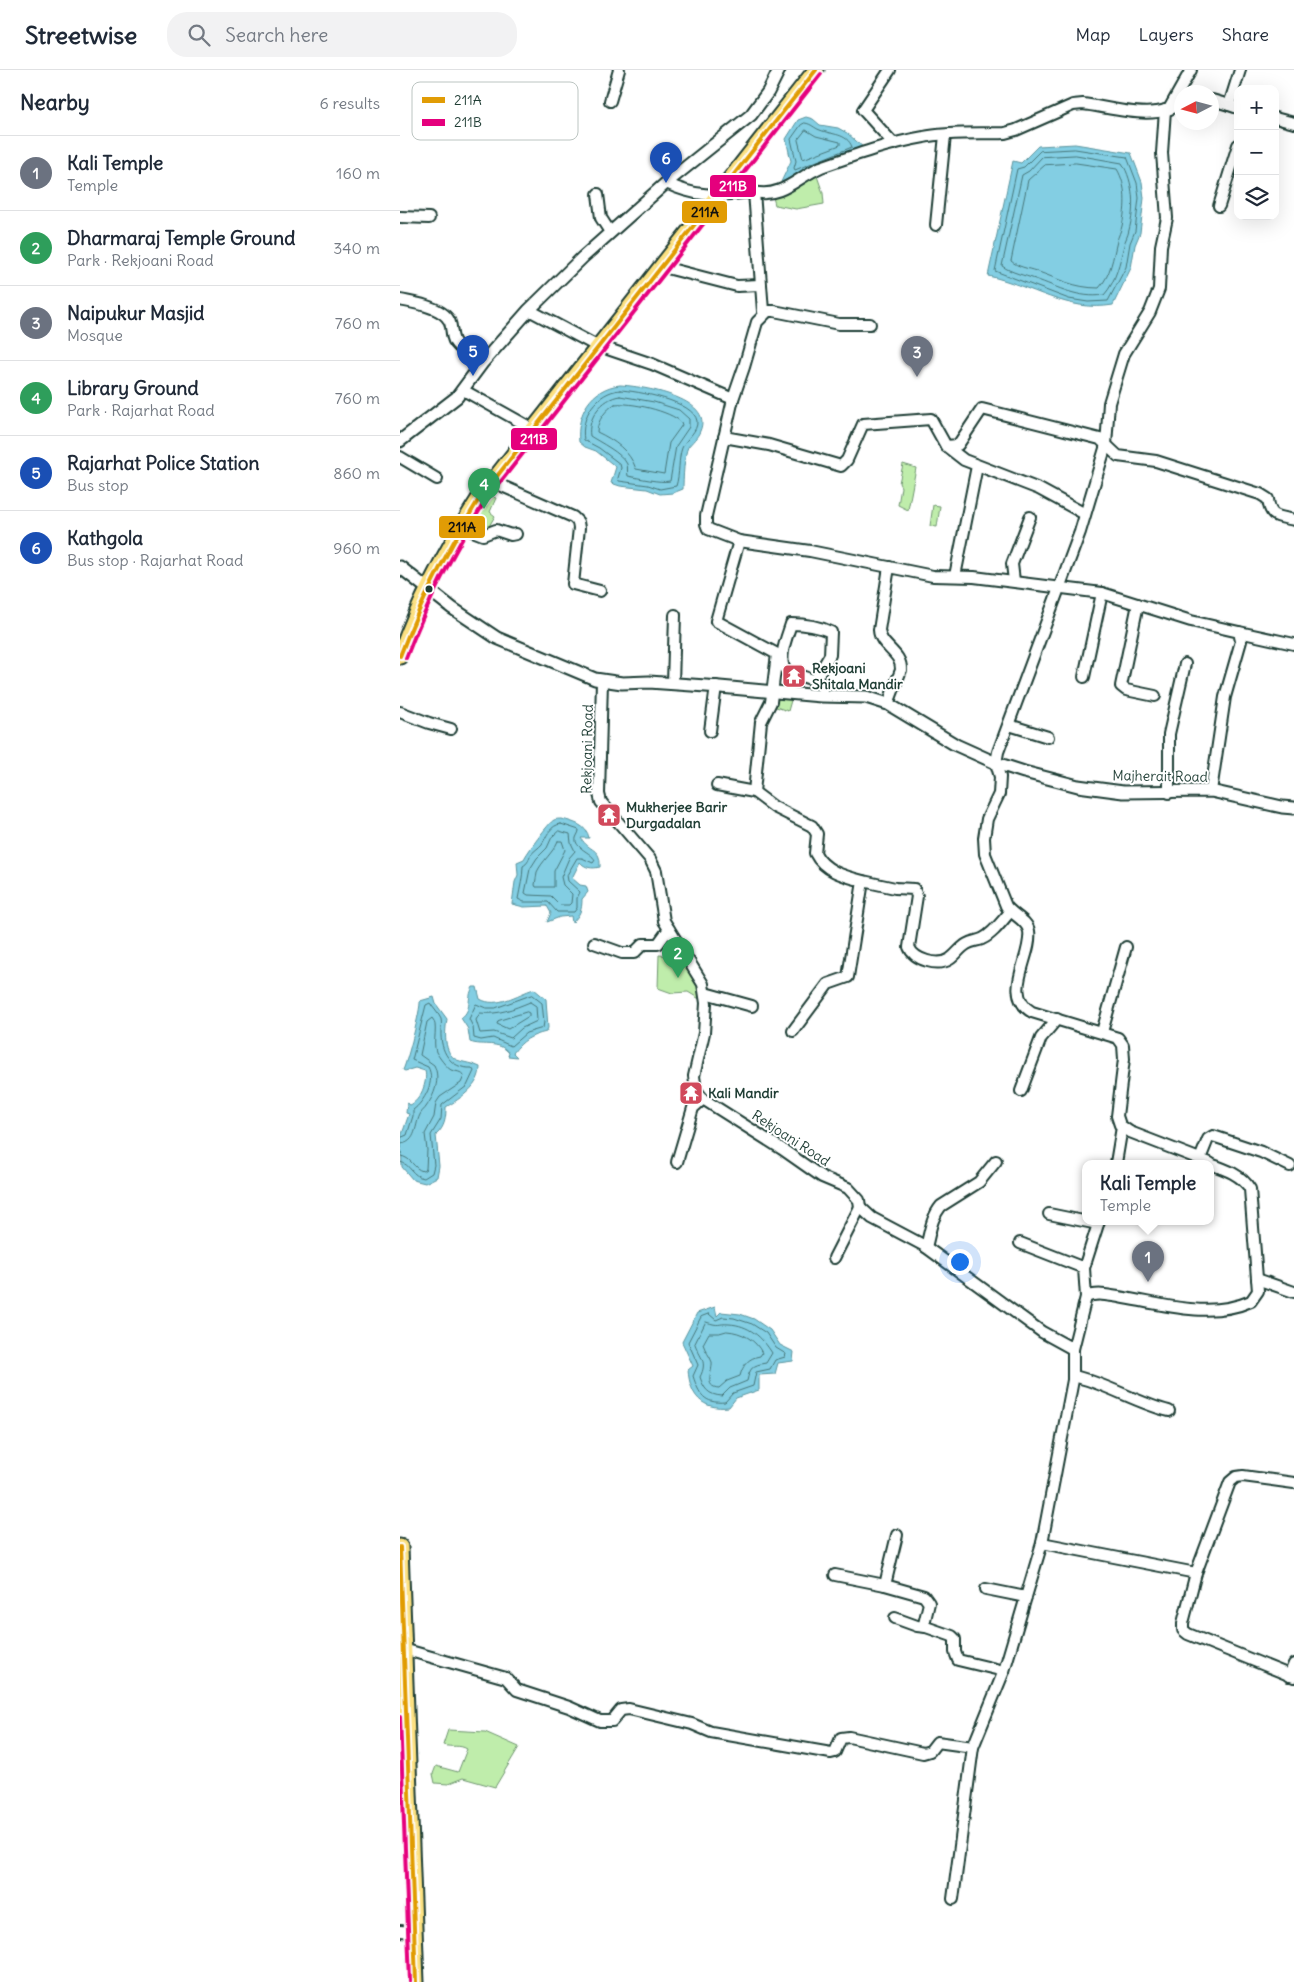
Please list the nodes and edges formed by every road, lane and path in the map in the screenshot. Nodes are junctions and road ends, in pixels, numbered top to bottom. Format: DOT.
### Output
graph roads {
  1 [pos="619,70"];
  2 [pos="779,70"];
  3 [pos="809,70"];
  4 [pos="816,70"];
  5 [pos="890,70"];
  6 [pos="1191,70"];
  7 [pos="1240,70"];
  8 [pos="1238,85"];
  9 [pos="610,101"];
  10 [pos="1219,102"];
  11 [pos="1174,106"];
  12 [pos="1234,106"];
  13 [pos="1167,110"];
  14 [pos="1279,119"];
  15 [pos="1294,123"];
  16 [pos="945,135"];
  17 [pos="894,144"];
  18 [pos="1234,158"];
  19 [pos="666,183"];
  20 [pos="754,192"];
  21 [pos="598,194"];
  22 [pos="713,195"];
  23 [pos="1219,206"];
  24 [pos="400,217"];
  25 [pos="429,218"];
  26 [pos="936,225"];
  27 [pos="610,232"];
  28 [pos="663,267"];
  29 [pos="760,285"];
  30 [pos="400,300"];
  31 [pos="529,310"];
  32 [pos="763,311"];
  33 [pos="870,324"];
  34 [pos="597,345"];
  35 [pos="483,362"];
  36 [pos="463,390"];
  37 [pos="733,399"];
  38 [pos="526,425"];
  39 [pos="724,437"];
  40 [pos="400,442"];
  41 [pos="1106,445"];
  42 [pos="946,446"];
  43 [pos="400,457"];
  44 [pos="978,466"];
  45 [pos="436,479"];
  46 [pos="493,482"];
  47 [pos="1085,514"];
  48 [pos="1030,517"];
  49 [pos="1294,520"];
  50 [pos="462,526"];
  51 [pos="516,534"];
  52 [pos="739,541"];
  53 [pos="400,567"];
  54 [pos="888,567"];
  55 [pos="955,576"];
  56 [pos="1014,581"];
  57 [pos="424,586"];
  58 [pos="1060,587"];
  59 [pos="600,591"];
  60 [pos="1102,593"];
  61 [pos="1138,604"];
  62 [pos="675,616"];
  63 [pos="1239,632"];
  64 [pos="400,635"];
  65 [pos="1294,644"];
  66 [pos="400,656"];
  67 [pos="1185,664"];
  68 [pos="1084,677"];
  69 [pos="814,680"];
  70 [pos="602,681"];
  71 [pos="673,684"];
  72 [pos="716,686"];
  73 [pos="773,691"];
  74 [pos="821,696"];
  75 [pos="1155,696"];
  76 [pos="888,704"];
  77 [pos="400,712"];
  78 [pos="1009,726"];
  79 [pos="452,729"];
  80 [pos="710,730"];
  81 [pos="1048,737"];
  82 [pos="996,764"];
  83 [pos="717,785"];
  84 [pos="1211,791"];
  85 [pos="754,792"];
  86 [pos="1168,793"];
  87 [pos="1294,808"];
  88 [pos="863,881"];
  89 [pos="1010,912"];
  90 [pos="669,929"];
  91 [pos="594,942"];
  92 [pos="1126,947"];
  93 [pos="705,993"];
  94 [pos="752,1006"];
  95 [pos="1057,1019"];
  96 [pos="793,1031"];
  97 [pos="1102,1032"];
  98 [pos="1021,1091"];
  99 [pos="703,1099"];
  100 [pos="1122,1127"];
  101 [pos="1116,1160"];
  102 [pos="1202,1160"];
  103 [pos="1207,1160"];
  104 [pos="996,1161"];
  105 [pos="677,1162"];
  106 [pos="1214,1165"];
  107 [pos="1290,1166"];
  108 [pos="860,1207"];
  109 [pos="1049,1214"];
  110 [pos="1082,1220"];
  111 [pos="1098,1225"];
  112 [pos="1020,1243"];
  113 [pos="926,1247"];
  114 [pos="834,1258"];
  115 [pos="1084,1268"];
  116 [pos="1257,1279"];
  117 [pos="1294,1292"];
  118 [pos="1086,1296"];
  119 [pos="1073,1349"];
  120 [pos="1073,1376"];
  121 [pos="1169,1411"];
  122 [pos="1294,1483"];
  123 [pos="896,1535"];
  124 [pos="1042,1543"];
  125 [pos="400,1547"];
  126 [pos="1196,1573"];
  127 [pos="835,1575"];
  128 [pos="885,1585"];
  129 [pos="986,1589"];
  130 [pos="1026,1597"];
  131 [pos="896,1618"];
  132 [pos="926,1627"];
  133 [pos="403,1649"];
  134 [pos="1294,1664"];
  135 [pos="1004,1671"];
  136 [pos="1292,1676"];
  137 [pos="973,1746"];
  138 [pos="400,1755"];
  139 [pos="404,1831"];
  140 [pos="953,1898"];
  141 [pos="407,1931"];
  142 [pos="409,1982"];
  143 [pos="416,1982"];
  1 -- 9 [label="street"];
  2 -- 19 [label="street"];
  3 -- 22 [label="main road"];
  4 -- 22 [label="main road"];
  5 -- 17 [label="street"];
  6 -- 13 [label="street"];
  7 -- 8 [label="street"];
  10 -- 12 [label="street"];
  11 -- 13 [label="street"];
  13 -- 16 [label="street"];
  13 -- 41 [label="street"];
  14 -- 15 [label="street"];
  16 -- 17 [label="street"];
  16 -- 26 [label="street"];
  17 -- 20 [label="street"];
  18 -- 23 [label="street"];
  19 -- 22 [label="street"];
  19 -- 27 [label="street"];
  20 -- 22 [label="street"];
  20 -- 29 [label="street"];
  21 -- 27 [label="street"];
  22 -- 28 [label="main road"];
  22 -- 34 [label="main road"];
  24 -- 25 [label="street"];
  27 -- 31 [label="street"];
  28 -- 29 [label="street"];
  28 -- 34 [label="main road"];
  29 -- 32 [label="street"];
  30 -- 35 [label="street"];
  31 -- 34 [label="street"];
  31 -- 35 [label="street"];
  32 -- 33 [label="street"];
  32 -- 37 [label="street"];
  34 -- 37 [label="street"];
  34 -- 38 [label="main road"];
  34 -- 46 [label="main road"];
  35 -- 36 [label="street"];
  36 -- 38 [label="street"];
  36 -- 40 [label="street"];
  37 -- 39 [label="street"];
  38 -- 57 [label="main road"];
  39 -- 42 [label="street"];
  39 -- 52 [label="street"];
  41 -- 42 [label="street"];
  41 -- 47 [label="street"];
  41 -- 49 [label="street"];
  42 -- 44 [label="street"];
  43 -- 45 [label="street"];
  44 -- 47 [label="street"];
  44 -- 55 [label="street"];
  46 -- 50 [label="main road"];
  46 -- 59 [label="street"];
  47 -- 58 [label="street"];
  48 -- 56 [label="street"];
  50 -- 51 [label="street"];
  50 -- 57 [label="main road"];
  52 -- 54 [label="street"];
  52 -- 73 [label="street"];
  53 -- 57 [label="street"];
  54 -- 55 [label="street"];
  54 -- 76 [label="street"];
  55 -- 56 [label="street"];
  56 -- 58 [label="street"];
  57 -- 64 [label="main road"];
  57 -- 66 [label="main road"];
  57 -- 70 [label="street"];
  58 -- 60 [label="street"];
  58 -- 78 [label="street"];
  60 -- 61 [label="street"];
  60 -- 68 [label="street"];
  61 -- 63 [label="street"];
  61 -- 75 [label="street"];
  62 -- 71 [label="street"];
  63 -- 65 [label="street"];
  63 -- 84 [label="street"];
  67 -- 86 [label="street"];
  69 -- 69 [label="street"];
  69 -- 74 [label="street"];
  70 -- 71 [label="street"];
  70 -- 90 [label="street, Rekjoani Road"];
  71 -- 72 [label="street"];
  72 -- 73 [label="street"];
  72 -- 80 [label="street"];
  73 -- 74 [label="street"];
  73 -- 85 [label="street"];
  74 -- 76 [label="street"];
  76 -- 82 [label="street"];
  77 -- 79 [label="street"];
  78 -- 81 [label="street"];
  78 -- 82 [label="street"];
  82 -- 86 [label="street, Majherait Road"];
  82 -- 89 [label="street"];
  83 -- 85 [label="street"];
  84 -- 86 [label="street, Majherait Road"];
  84 -- 87 [label="street, Majherait Road"];
  85 -- 88 [label="street"];
  88 -- 89 [label="street"];
  88 -- 96 [label="street"];
  89 -- 95 [label="street"];
  90 -- 91 [label="street"];
  90 -- 93 [label="street, Rekjoani Road"];
  92 -- 97 [label="street"];
  93 -- 94 [label="street"];
  93 -- 99 [label="street, Rekjoani Road"];
  95 -- 97 [label="street"];
  95 -- 98 [label="street"];
  97 -- 100 [label="street"];
  99 -- 105 [label="street"];
  99 -- 108 [label="street, Rekjoani Road"];
  100 -- 101 [label="street"];
  100 -- 102 [label="street"];
  103 -- 107 [label="street"];
  104 -- 113 [label="street"];
  106 -- 116 [label="street"];
  108 -- 113 [label="street, Rekjoani Road"];
  108 -- 114 [label="street"];
  109 -- 110 [label="street"];
  111 -- 115 [label="street"];
  112 -- 115 [label="street"];
  113 -- 119 [label="street, Rekjoani Road"];
  115 -- 118 [label="street"];
  116 -- 117 [label="street"];
  116 -- 118 [label="street"];
  118 -- 119 [label="street"];
  119 -- 120 [label="street"];
  120 -- 121 [label="street"];
  120 -- 124 [label="street"];
  122 -- 126 [label="street"];
  123 -- 128 [label="street"];
  124 -- 126 [label="street"];
  124 -- 130 [label="street"];
  125 -- 133 [label="main road"];
  126 -- 136 [label="street"];
  127 -- 128 [label="street"];
  128 -- 132 [label="street"];
  129 -- 130 [label="street"];
  130 -- 135 [label="street"];
  131 -- 132 [label="street"];
  132 -- 135 [label="street"];
  133 -- 137 [label="street"];
  133 -- 139 [label="main road"];
  134 -- 136 [label="street"];
  135 -- 137 [label="street"];
  137 -- 140 [label="street"];
  138 -- 139 [label="main road"];
  139 -- 141 [label="main road"];
  141 -- 142 [label="main road"];
  141 -- 143 [label="main road"];
}
